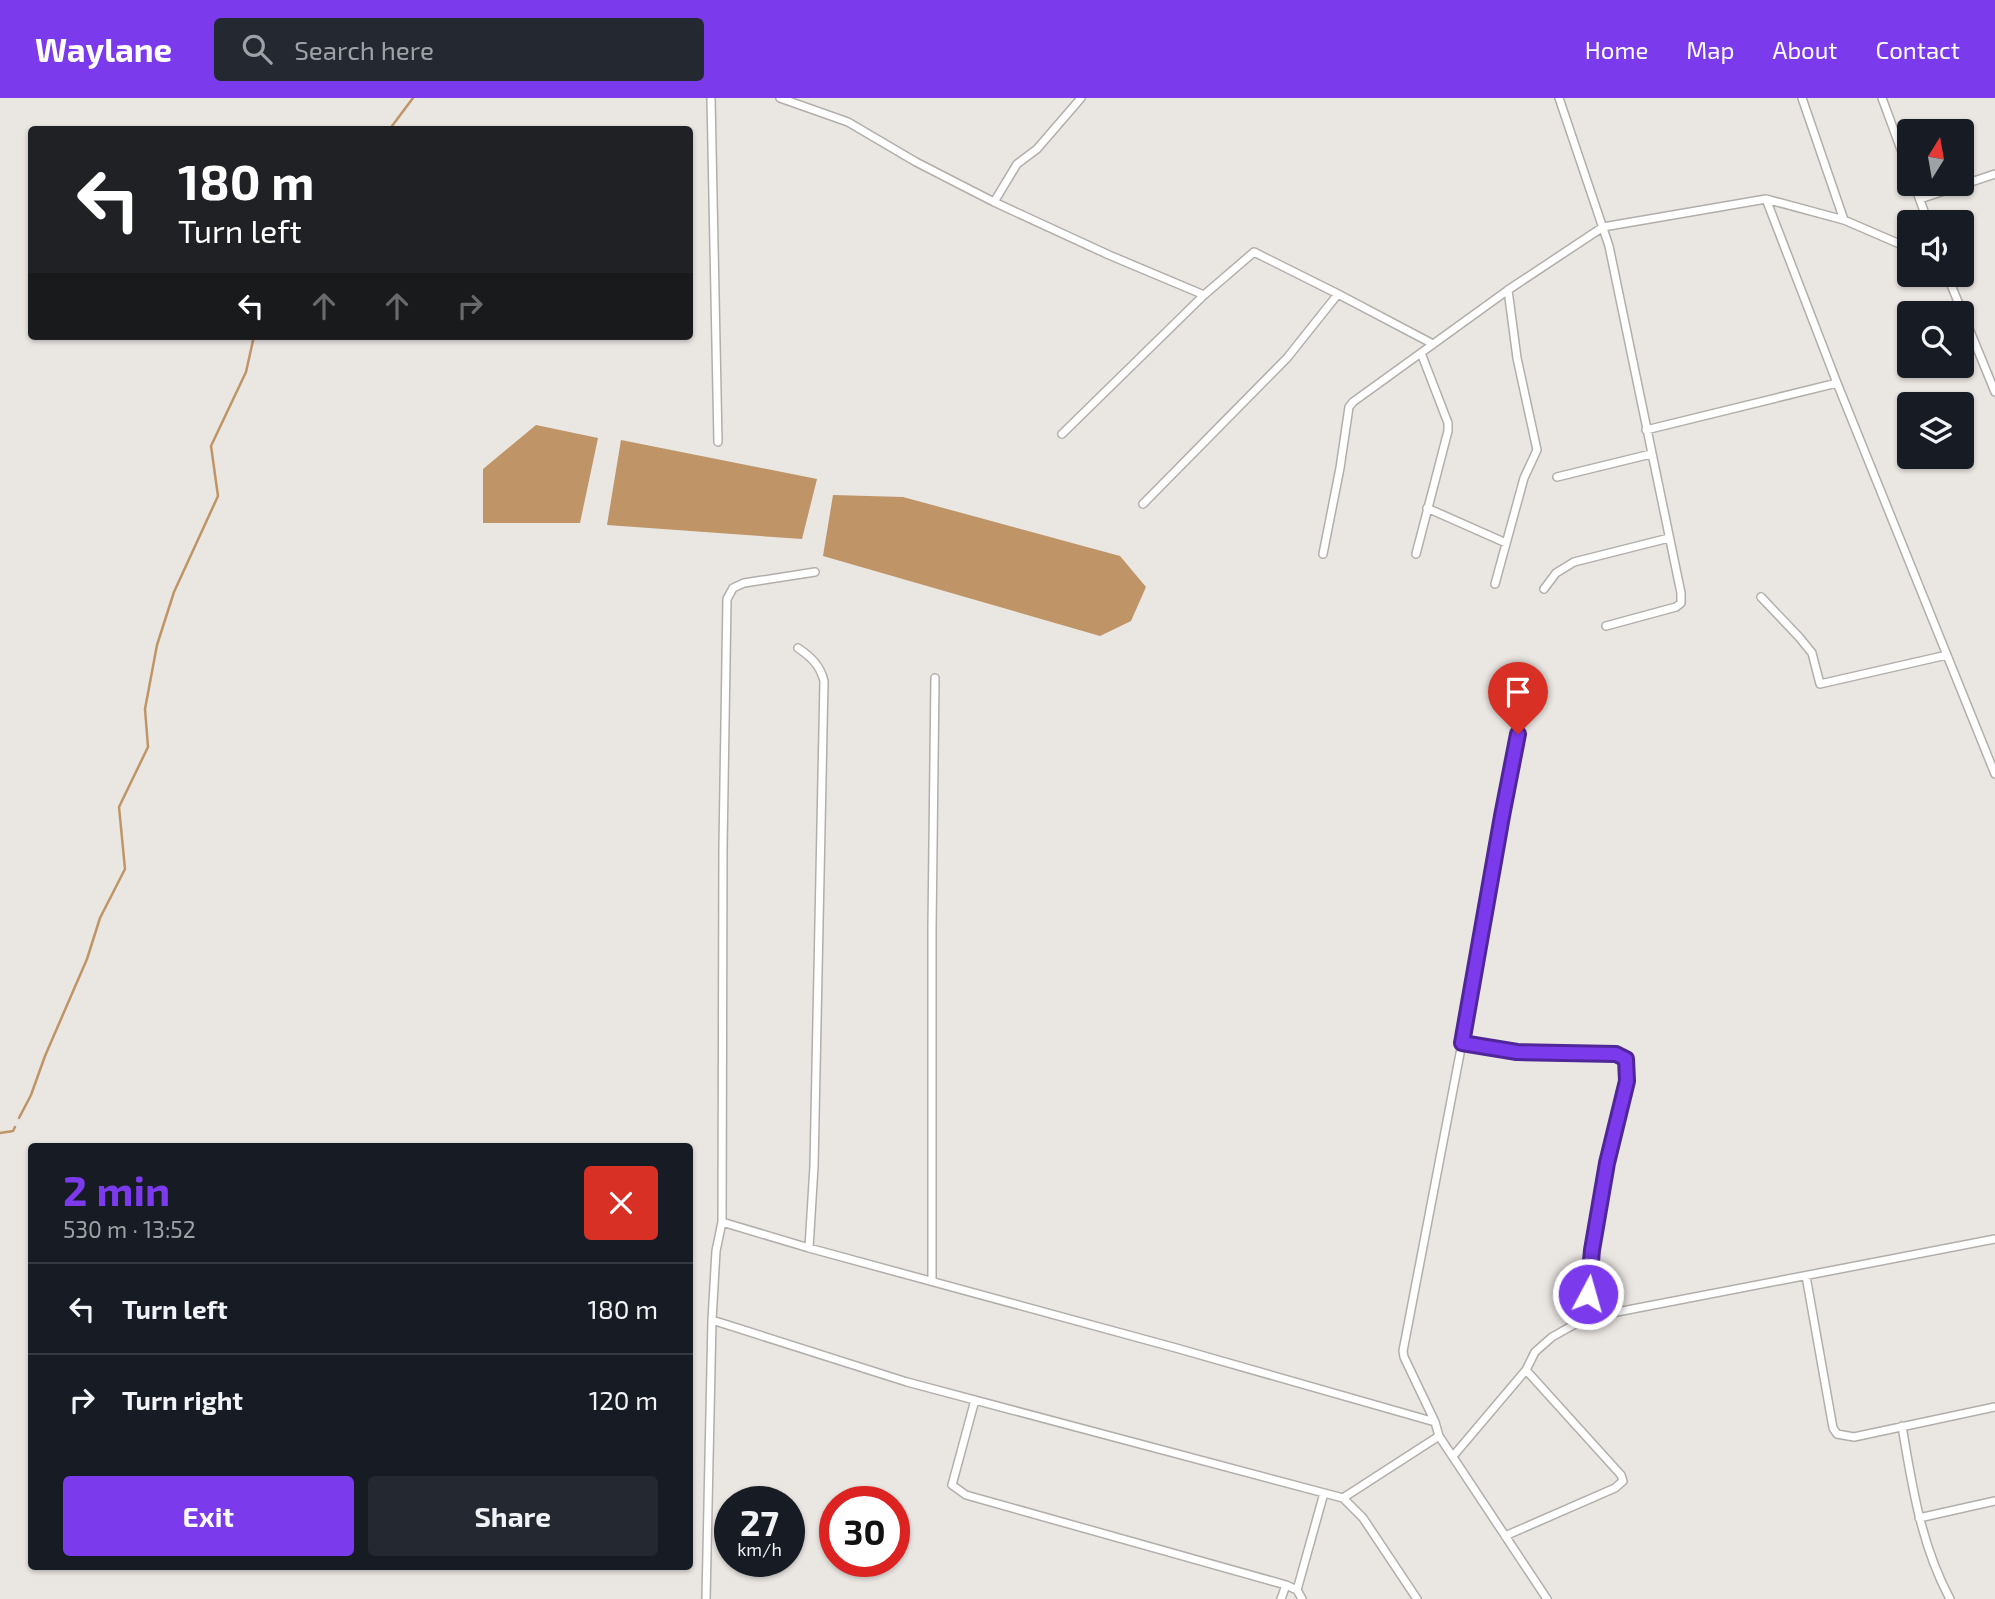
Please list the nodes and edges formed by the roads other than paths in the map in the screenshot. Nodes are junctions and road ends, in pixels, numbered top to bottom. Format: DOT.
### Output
graph roads {
  1 [pos="711,98"];
  2 [pos="780,98"];
  3 [pos="1081,98"];
  4 [pos="1559,98"];
  5 [pos="1802,98"];
  6 [pos="1882,98"];
  7 [pos="1897,139"];
  8 [pos="1995,174"];
  9 [pos="1918,196"];
  10 [pos="1766,199"];
  11 [pos="1920,200"];
  12 [pos="994,202"];
  13 [pos="1924,210"];
  14 [pos="1844,220"];
  15 [pos="1603,226"];
  16 [pos="1897,243"];
  17 [pos="1952,287"];
  18 [pos="1508,290"];
  19 [pos="1338,293"];
  20 [pos="1205,295"];
  21 [pos="1433,344"];
  22 [pos="1421,353"];
  23 [pos="1837,383"];
  24 [pos="1995,392"];
  25 [pos="1646,430"];
  26 [pos="1062,433"];
  27 [pos="718,442"];
  28 [pos="1651,454"];
  29 [pos="1557,477"];
  30 [pos="1143,504"];
  31 [pos="1427,508"];
  32 [pos="1669,538"];
  33 [pos="1506,543"];
  34 [pos="1323,554"];
  35 [pos="1416,554"];
  36 [pos="815,572"];
  37 [pos="1495,584"];
  38 [pos="1544,589"];
  39 [pos="1761,597"];
  40 [pos="1606,626"];
  41 [pos="798,648"];
  42 [pos="1947,655"];
  43 [pos="935,678"];
  44 [pos="1518,734"];
  45 [pos="1995,774"];
  46 [pos="1462,1043"];
  47 [pos="722,1222"];
  48 [pos="1995,1239"];
  49 [pos="809,1248"];
  50 [pos="1806,1276"];
  51 [pos="932,1281"];
  52 [pos="1586,1318"];
  53 [pos="712,1320"];
  54 [pos="1526,1370"];
  55 [pos="975,1401"];
  56 [pos="1995,1407"];
  57 [pos="1435,1422"];
  58 [pos="1902,1426"];
  59 [pos="1439,1436"];
  60 [pos="1454,1455"];
  61 [pos="1324,1493"];
  62 [pos="1343,1498"];
  63 [pos="1995,1501"];
  64 [pos="1919,1518"];
  65 [pos="1505,1536"];
  66 [pos="1286,1585"];
  67 [pos="1297,1590"];
  68 [pos="706,1599"];
  69 [pos="1281,1599"];
  70 [pos="1302,1599"];
  71 [pos="1417,1599"];
  72 [pos="1547,1599"];
  73 [pos="1950,1599"];
  1 -- 27 [label="street"];
  2 -- 12 [label="street"];
  3 -- 12 [label="street"];
  4 -- 15 [label="street"];
  5 -- 14 [label="street"];
  6 -- 7 [label="street"];
  8 -- 11 [label="street"];
  9 -- 11 [label="street"];
  10 -- 14 [label="street"];
  10 -- 15 [label="street"];
  10 -- 23 [label="street"];
  11 -- 13 [label="street"];
  12 -- 20 [label="street"];
  14 -- 16 [label="street"];
  15 -- 18 [label="street"];
  15 -- 25 [label="street"];
  17 -- 24 [label="street"];
  18 -- 21 [label="street"];
  18 -- 33 [label="street"];
  19 -- 20 [label="street"];
  19 -- 21 [label="street"];
  19 -- 30 [label="street"];
  20 -- 26 [label="street"];
  21 -- 22 [label="street"];
  22 -- 31 [label="street"];
  22 -- 34 [label="street"];
  23 -- 25 [label="street"];
  23 -- 42 [label="street"];
  25 -- 28 [label="street"];
  28 -- 29 [label="street"];
  28 -- 32 [label="street"];
  31 -- 33 [label="street"];
  31 -- 35 [label="street"];
  32 -- 38 [label="street"];
  32 -- 40 [label="street"];
  33 -- 37 [label="street"];
  36 -- 47 [label="street"];
  39 -- 42 [label="street"];
  41 -- 49 [label="street"];
  42 -- 45 [label="street"];
  43 -- 51 [label="street"];
  44 -- 46 [label="street"];
  46 -- 52 [label="street"];
  46 -- 57 [label="street"];
  47 -- 49 [label="street"];
  47 -- 53 [label="street"];
  48 -- 50 [label="street"];
  49 -- 51 [label="street"];
  50 -- 52 [label="street"];
  50 -- 58 [label="street"];
  51 -- 57 [label="street"];
  52 -- 54 [label="street"];
  53 -- 55 [label="street"];
  53 -- 68 [label="street"];
  54 -- 60 [label="street"];
  54 -- 65 [label="street"];
  55 -- 61 [label="street"];
  55 -- 66 [label="street"];
  56 -- 58 [label="street"];
  57 -- 59 [label="street"];
  58 -- 64 [label="street"];
  59 -- 60 [label="street"];
  59 -- 62 [label="street"];
  60 -- 65 [label="street"];
  61 -- 62 [label="street"];
  61 -- 67 [label="street"];
  62 -- 71 [label="street"];
  63 -- 64 [label="street"];
  64 -- 73 [label="street"];
  65 -- 72 [label="street"];
  66 -- 67 [label="street"];
  66 -- 69 [label="street"];
  67 -- 70 [label="street"];
}
